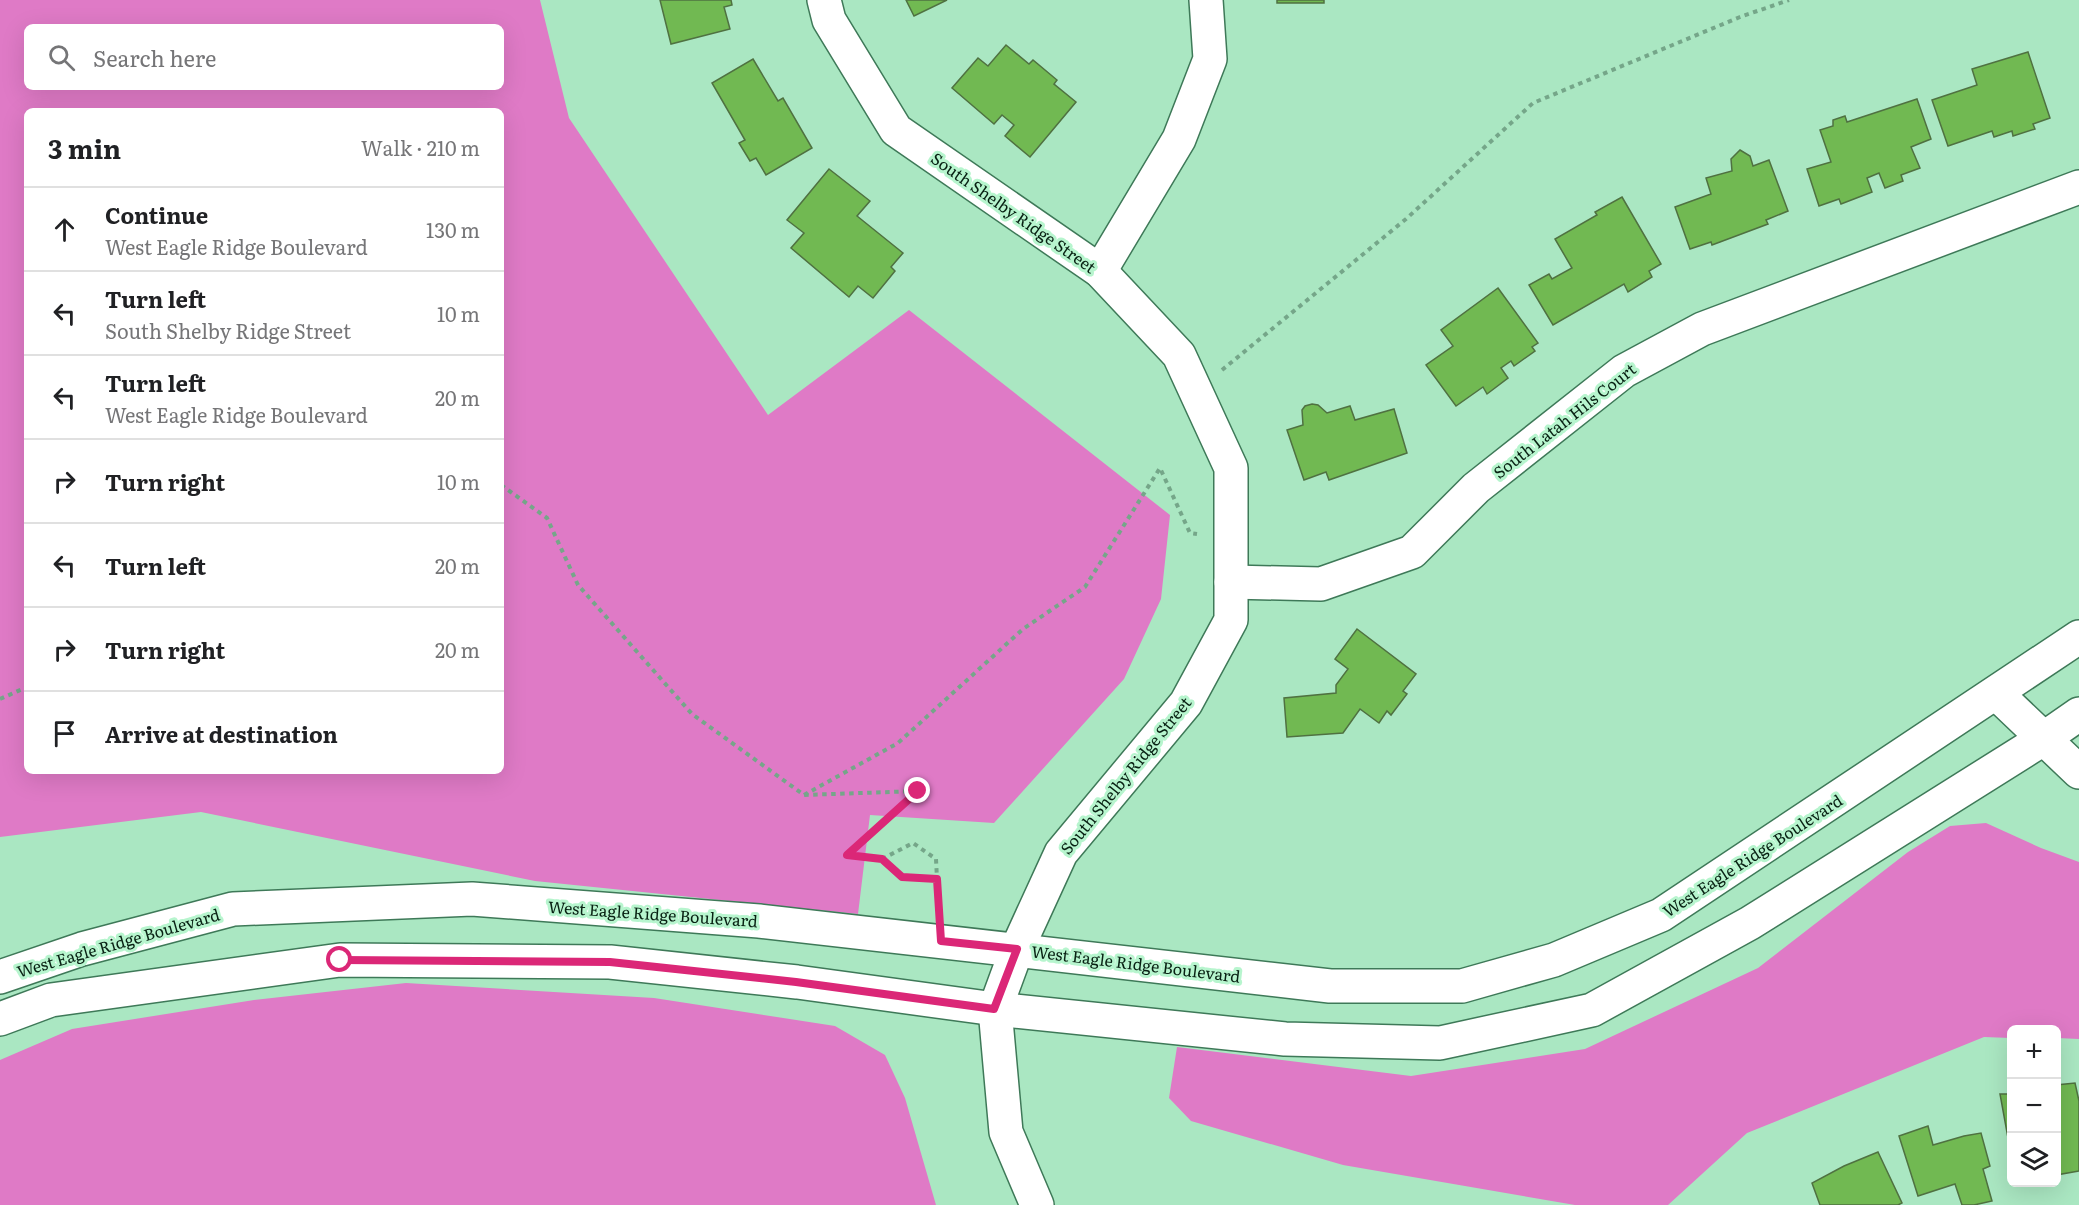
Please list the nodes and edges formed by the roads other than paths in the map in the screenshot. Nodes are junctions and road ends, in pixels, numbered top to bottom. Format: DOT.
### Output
graph roads {
  1 [pos="824,0"];
  2 [pos="1206,0"];
  3 [pos="2079,187"];
  4 [pos="1100,272"];
  5 [pos="1231,582"];
  6 [pos="2079,637"];
  7 [pos="1996,693"];
  8 [pos="2079,714"];
  9 [pos="2043,739"];
  10 [pos="2079,772"];
  11 [pos="1017,949"];
  12 [pos="0,977"];
  13 [pos="994,1009"];
  14 [pos="0,1019"];
  15 [pos="1037,1205"];
  1 -- 4 [label="street, South Shelby Ridge Street"];
  2 -- 4 [label="street"];
  3 -- 5 [label="street, South Latah Hils Court"];
  4 -- 5 [label="street, South Shelby Ridge Street"];
  5 -- 11 [label="street, South Shelby Ridge Street"];
  6 -- 7 [label="street, West Eagle Ridge Boulevard"];
  7 -- 9 [label="street"];
  7 -- 11 [label="street, West Eagle Ridge Boulevard"];
  8 -- 9 [label="street"];
  9 -- 10 [label="street"];
  9 -- 13 [label="street"];
  11 -- 12 [label="street, West Eagle Ridge Boulevard"];
  11 -- 13 [label="street, South Shelby Ridge Street"];
  13 -- 14 [label="street"];
  13 -- 15 [label="street, South Shelby Ridge Street"];
}
